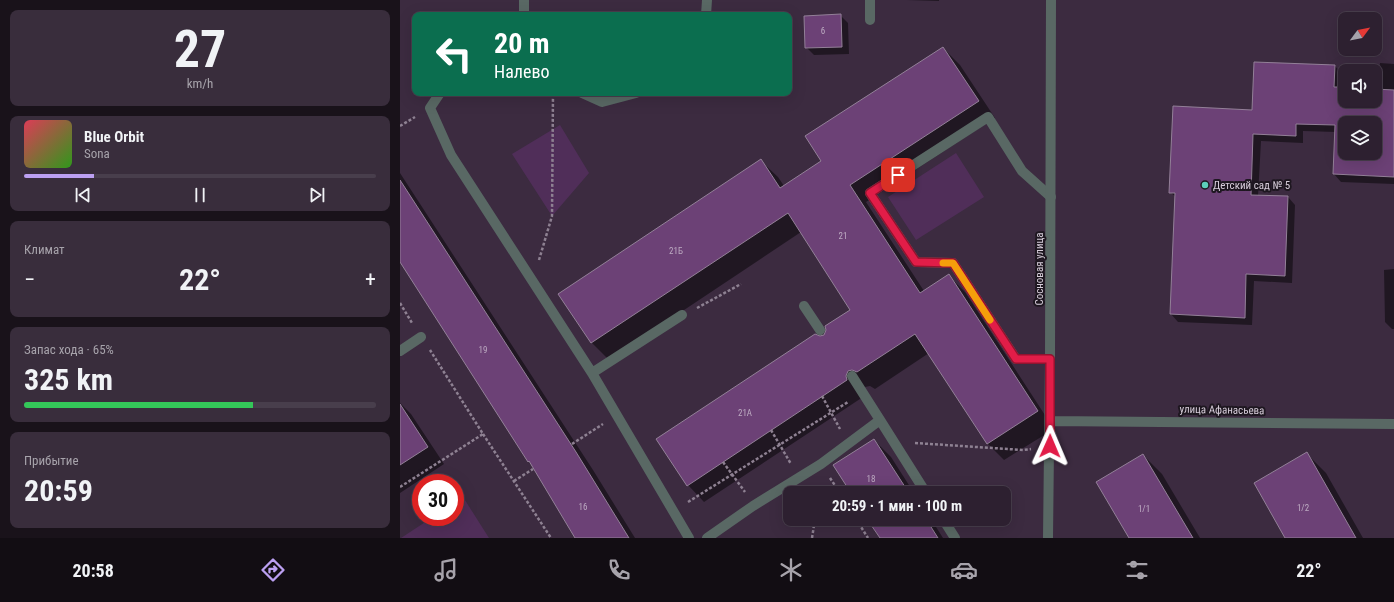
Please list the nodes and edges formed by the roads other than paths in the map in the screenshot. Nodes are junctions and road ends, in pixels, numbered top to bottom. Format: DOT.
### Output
graph roads {
  1 [pos="524,0"];
  2 [pos="707,0"];
  3 [pos="870,0"];
  4 [pos="1051,0"];
  5 [pos="523,12"];
  6 [pos="706,12"];
  7 [pos="870,20"];
  8 [pos="438,96"];
  9 [pos="589,96"];
  10 [pos="625,96"];
  11 [pos="1051,197"];
  12 [pos="804,306"];
  13 [pos="682,316"];
  14 [pos="820,330"];
  15 [pos="422,337"];
  16 [pos="400,351"];
  17 [pos="1050,359"];
  18 [pos="592,373"];
  19 [pos="852,376"];
  20 [pos="880,420"];
  21 [pos="1050,421"];
  22 [pos="1394,424"];
  23 [pos="922,486"];
  24 [pos="947,526"];
  25 [pos="689,538"];
  26 [pos="707,538"];
  27 [pos="955,538"];
  28 [pos="1048,538"];
  1 -- 5 [label="street"];
  2 -- 6 [label="street"];
  3 -- 7 [label="street"];
  4 -- 11 [label="street, Сосновая улица"];
  8 -- 18 [label="street"];
  9 -- 10 [label="street"];
  11 -- 17 [label="street, Сосновая улица"];
  11 -- 17 [label="street"];
  12 -- 14 [label="street"];
  13 -- 18 [label="street"];
  15 -- 16 [label="street"];
  17 -- 21 [label="street, Сосновая улица"];
  18 -- 25 [label="street"];
  19 -- 20 [label="street"];
  20 -- 23 [label="street"];
  20 -- 26 [label="street"];
  21 -- 22 [label="street, улица Афанасьева"];
  21 -- 28 [label="street, Сосновая улица"];
  24 -- 27 [label="street"];
}
